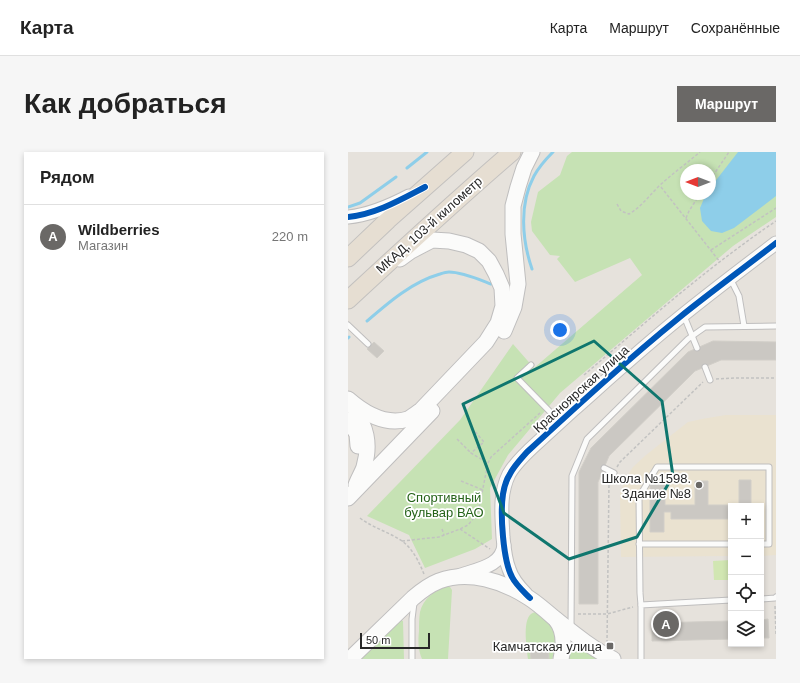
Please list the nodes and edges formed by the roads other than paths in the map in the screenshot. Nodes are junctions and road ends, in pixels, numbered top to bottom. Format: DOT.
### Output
graph roads {
  1 [pos="465,152"];
  2 [pos="512,152"];
  3 [pos="532,152"];
  4 [pos="425,187"];
  5 [pos="348,217"];
  6 [pos="776,244"];
  7 [pos="348,258"];
  8 [pos="730,278"];
  9 [pos="348,301"];
  10 [pos="684,314"];
  11 [pos="348,325"];
  12 [pos="744,326"];
  13 [pos="776,326"];
  14 [pos="692,335"];
  15 [pos="368,344"];
  16 [pos="697,348"];
  17 [pos="531,365"];
  18 [pos="704,367"];
  19 [pos="710,380"];
  20 [pos="349,400"];
  21 [pos="348,420"];
  22 [pos="560,422"];
  23 [pos="604,468"];
  24 [pos="614,473"];
  25 [pos="348,478"];
  26 [pos="348,494"];
  27 [pos="348,498"];
  28 [pos="504,543"];
  29 [pos="639,544"];
  30 [pos="728,544"];
  31 [pos="764,544"];
  32 [pos="456,577"];
  33 [pos="422,590"];
  34 [pos="775,597"];
  35 [pos="530,598"];
  36 [pos="764,598"];
  37 [pos="728,600"];
  38 [pos="641,605"];
  39 [pos="552,616"];
  40 [pos="571,632"];
  41 [pos="351,657"];
  42 [pos="412,659"];
  43 [pos="561,659"];
  44 [pos="613,659"];
  45 [pos="641,659"];
  1 -- 4 [label="highway"];
  2 -- 9 [label="highway, МКАД, 103-й километр"];
  3 -- 27 [label="main road"];
  4 -- 5 [label="street"];
  4 -- 7 [label="highway"];
  6 -- 8 [label="street, Красноярская улица"];
  8 -- 10 [label="street, Красноярская улица"];
  8 -- 12 [label="lane"];
  9 -- 20 [label="main road"];
  10 -- 14 [label="lane"];
  10 -- 22 [label="street, Красноярская улица"];
  11 -- 15 [label="lane"];
  12 -- 13 [label="lane"];
  12 -- 14 [label="lane"];
  14 -- 16 [label="lane"];
  14 -- 40 [label="lane"];
  17 -- 22 [label="lane"];
  18 -- 19 [label="lane"];
  20 -- 26 [label="main road"];
  21 -- 25 [label="main road"];
  22 -- 28 [label="street, Красноярская улица"];
  23 -- 24 [label="lane"];
  28 -- 32 [label="street"];
  28 -- 35 [label="street, Красноярская улица"];
  29 -- 30 [label="lane"];
  29 -- 31 [label="lane"];
  29 -- 38 [label="lane"];
  32 -- 33 [label="main road"];
  32 -- 35 [label="main road"];
  33 -- 41 [label="main road"];
  33 -- 42 [label="lane"];
  34 -- 36 [label="lane"];
  35 -- 39 [label="main road"];
  37 -- 38 [label="lane"];
  38 -- 45 [label="lane"];
  39 -- 40 [label="main road"];
  39 -- 43 [label="main road"];
  40 -- 44 [label="main road"];
}
